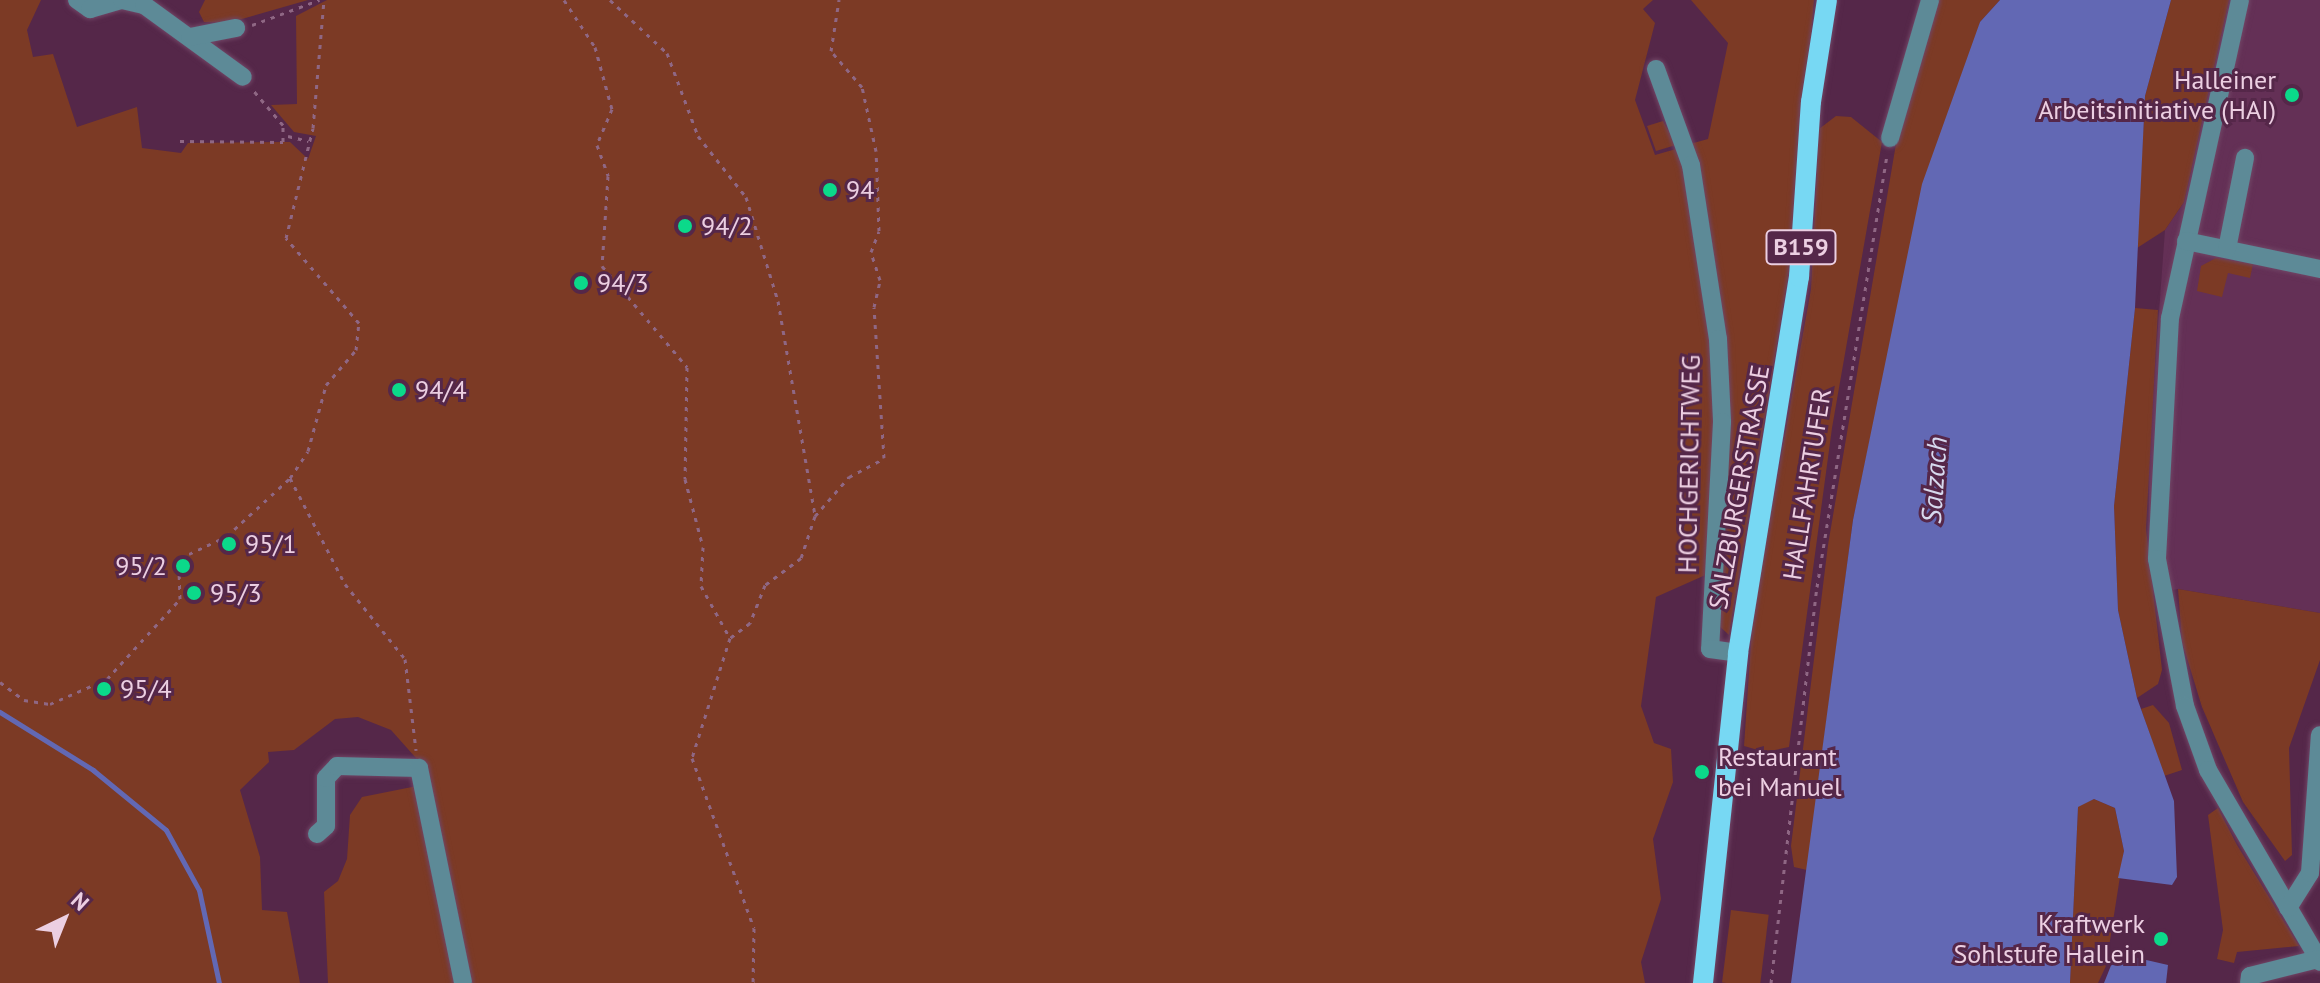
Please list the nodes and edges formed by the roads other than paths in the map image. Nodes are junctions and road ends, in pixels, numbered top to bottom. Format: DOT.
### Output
graph roads {
  1 [pos="77,0"];
  2 [pos="1827,0"];
  3 [pos="1930,0"];
  4 [pos="2240,0"];
  5 [pos="236,28"];
  6 [pos="190,37"];
  7 [pos="1656,69"];
  8 [pos="243,77"];
  9 [pos="1890,138"];
  10 [pos="2245,158"];
  11 [pos="2186,241"];
  12 [pos="2227,249"];
  13 [pos="2320,269"];
  14 [pos="1738,653"];
  15 [pos="2320,735"];
  16 [pos="317,834"];
  17 [pos="2288,908"];
  18 [pos="2319,961"];
  19 [pos="463,983"];
  20 [pos="1703,983"];
  21 [pos="2249,983"];
  1 -- 6 [label="street"];
  2 -- 14 [label="main road, SALZBURGERSTRASSE / B159"];
  3 -- 9 [label="street"];
  4 -- 11 [label="street"];
  5 -- 6 [label="street"];
  6 -- 8 [label="street"];
  7 -- 14 [label="street, HOCHGERICHTWEG"];
  10 -- 12 [label="street"];
  11 -- 12 [label="street"];
  11 -- 17 [label="street"];
  12 -- 13 [label="street"];
  14 -- 20 [label="main road, SALZBURGERSTRASSE / B159"];
  15 -- 17 [label="street"];
  16 -- 19 [label="street"];
  17 -- 18 [label="street"];
  18 -- 21 [label="street"];
}
